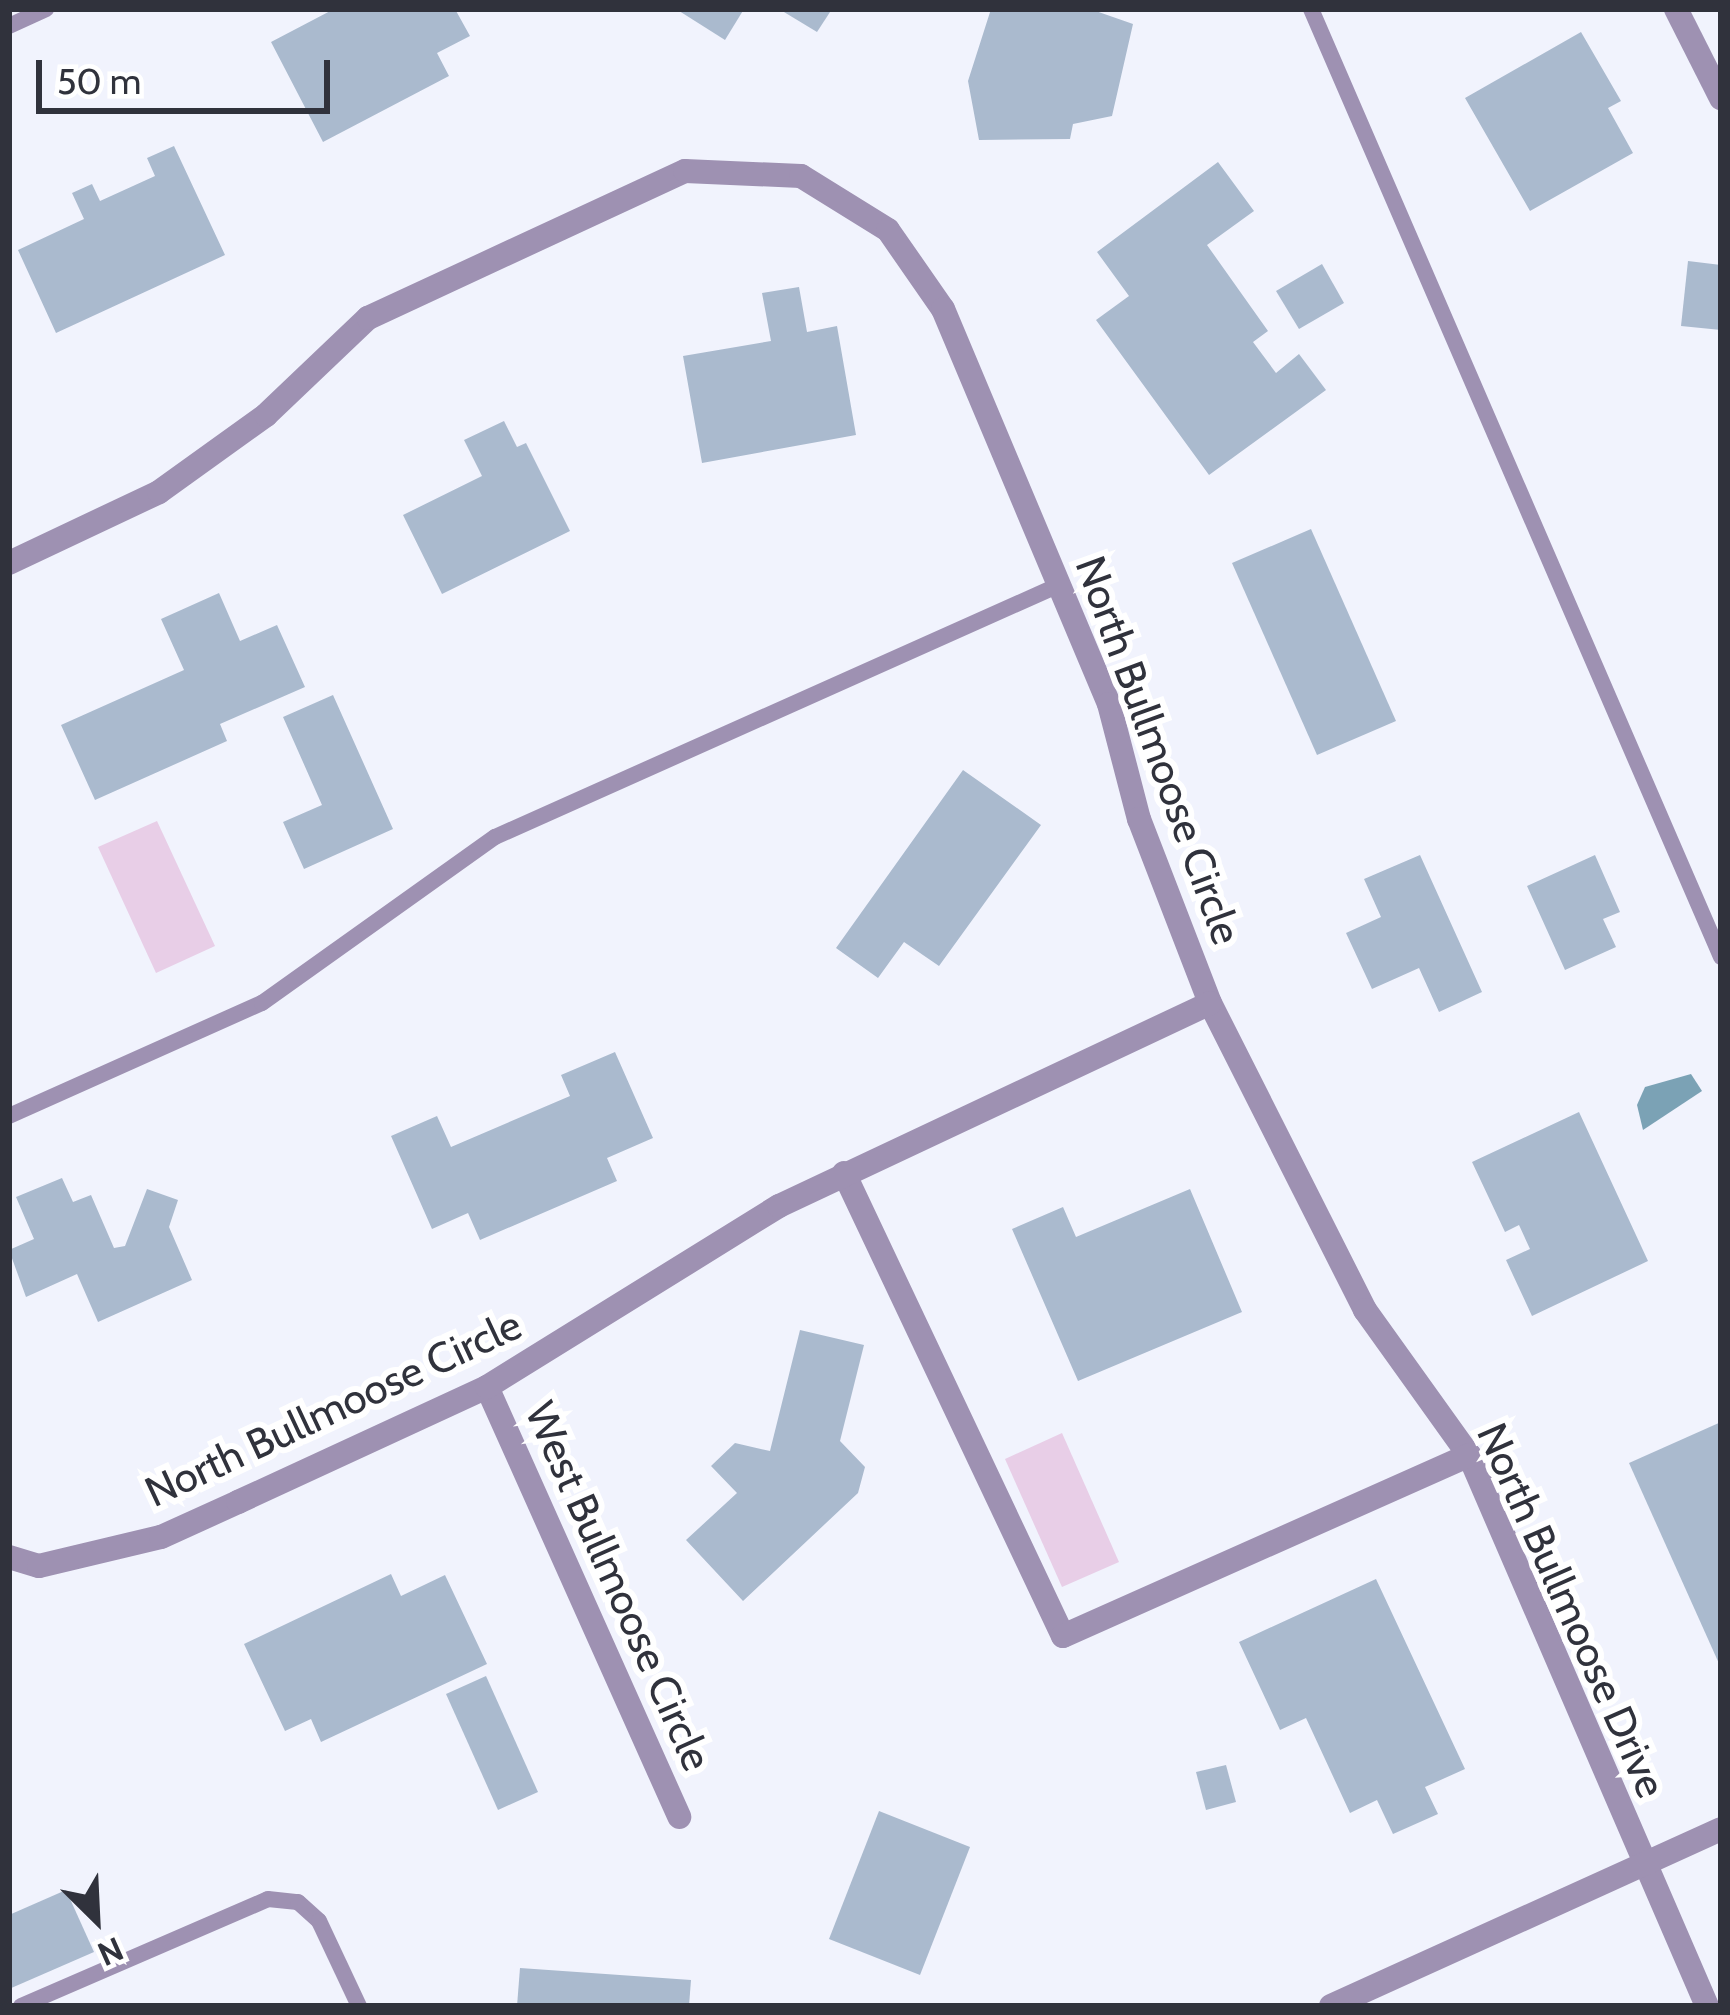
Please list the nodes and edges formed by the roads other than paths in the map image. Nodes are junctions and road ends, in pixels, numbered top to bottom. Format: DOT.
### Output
graph roads {
  1 [pos="46,9"];
  2 [pos="1311,9"];
  3 [pos="1676,9"];
  4 [pos="9,26"];
  5 [pos="1719,99"];
  6 [pos="9,563"];
  7 [pos="1059,585"];
  8 [pos="1721,957"];
  9 [pos="1210,1003"];
  10 [pos="9,1116"];
  11 [pos="844,1174"];
  12 [pos="487,1387"];
  13 [pos="1469,1455"];
  14 [pos="9,1557"];
  15 [pos="679,1816"];
  16 [pos="1721,1829"];
  17 [pos="1642,1866"];
  18 [pos="21,2006"];
  19 [pos="358,2006"];
  20 [pos="1331,2006"];
  21 [pos="1706,2006"];
  1 -- 4 [label="lane"];
  2 -- 8 [label="lane"];
  3 -- 5 [label="street"];
  6 -- 7 [label="street, North Bullmoose Circle"];
  7 -- 9 [label="street, North Bullmoose Circle"];
  7 -- 10 [label="lane"];
  9 -- 11 [label="street, North Bullmoose Circle"];
  9 -- 13 [label="street, North Bullmoose Drive"];
  11 -- 12 [label="street, North Bullmoose Circle"];
  11 -- 13 [label="street"];
  12 -- 14 [label="street, North Bullmoose Circle"];
  12 -- 15 [label="street, West Bullmoose Circle"];
  13 -- 17 [label="street, North Bullmoose Drive"];
  16 -- 17 [label="street"];
  17 -- 20 [label="street"];
  17 -- 21 [label="street, North Bullmoose Drive"];
  18 -- 19 [label="lane"];
}
